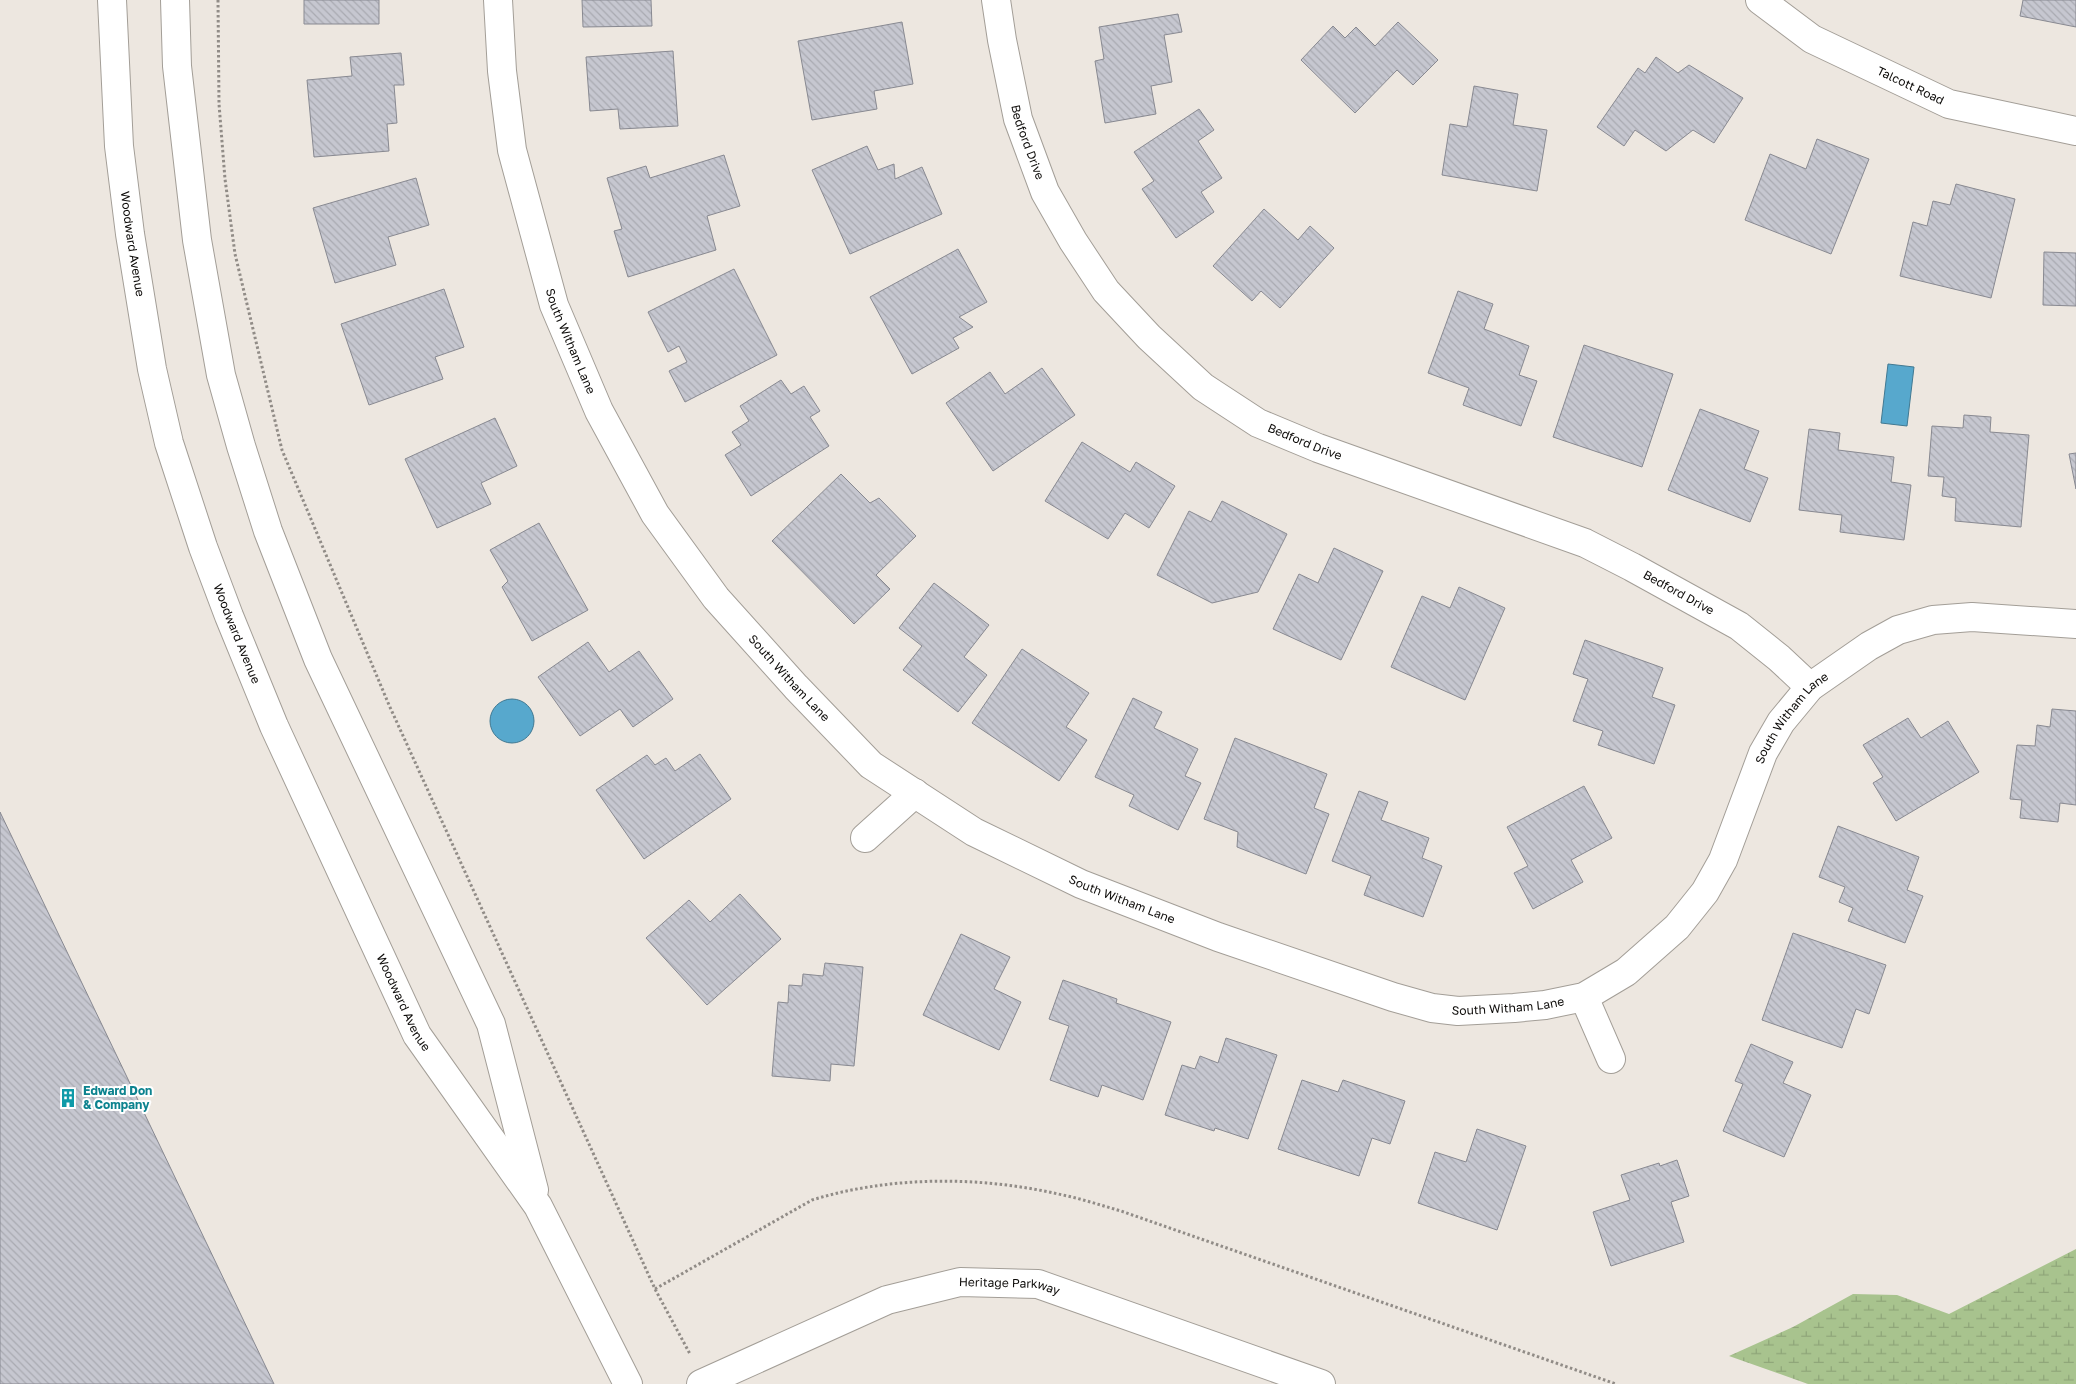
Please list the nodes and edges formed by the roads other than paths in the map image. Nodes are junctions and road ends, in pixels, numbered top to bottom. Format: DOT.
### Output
graph roads {
  1 [pos="112,0"];
  2 [pos="175,0"];
  3 [pos="498,0"];
  4 [pos="996,0"];
  5 [pos="1760,0"];
  6 [pos="2076,131"];
  7 [pos="2076,624"];
  8 [pos="1810,687"];
  9 [pos="915,793"];
  10 [pos="865,838"];
  11 [pos="1584,997"];
  12 [pos="1611,1059"];
  13 [pos="538,1206"];
  14 [pos="628,1384"];
  15 [pos="701,1384"];
  16 [pos="1321,1384"];
  1 -- 13 [label="street, Woodward Avenue"];
  2 -- 13 [label="street, Woodward Avenue"];
  3 -- 9 [label="street, South Witham Lane"];
  4 -- 8 [label="street, Bedford Drive"];
  5 -- 6 [label="street, Talcott Road"];
  7 -- 8 [label="street, South Witham Lane"];
  8 -- 11 [label="street, South Witham Lane"];
  9 -- 10 [label="street"];
  9 -- 11 [label="street, South Witham Lane"];
  11 -- 12 [label="street"];
  13 -- 14 [label="street, Woodward Avenue"];
  15 -- 16 [label="street, Heritage Parkway"];
}
